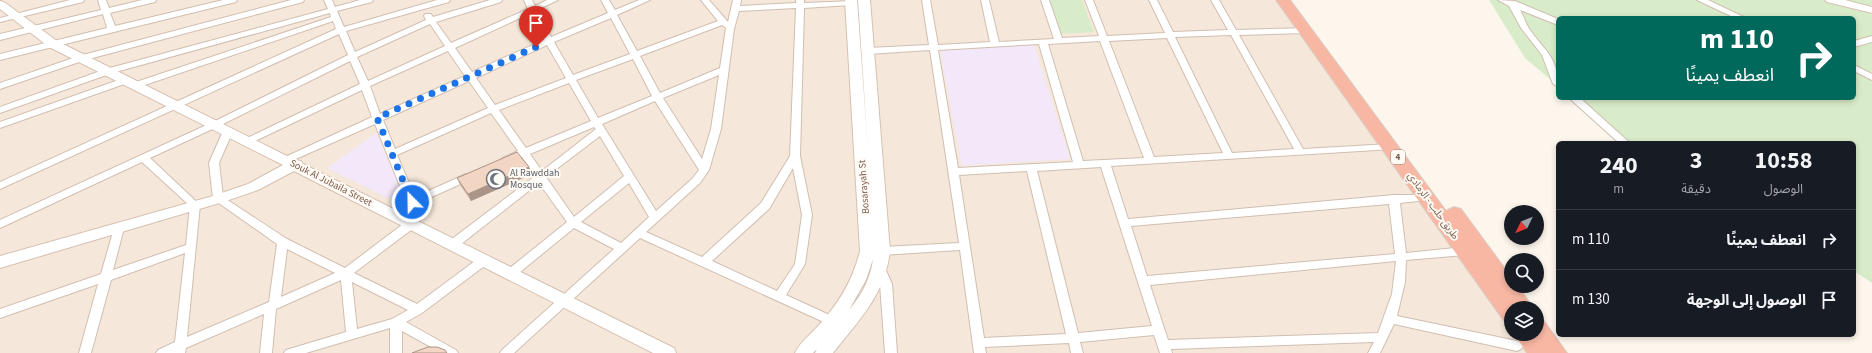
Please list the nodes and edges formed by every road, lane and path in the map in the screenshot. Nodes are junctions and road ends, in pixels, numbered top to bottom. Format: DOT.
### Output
graph roads {
  1 [pos="80,0"];
  2 [pos="102,0"];
  3 [pos="152,0"];
  4 [pos="233,0"];
  5 [pos="300,0"];
  6 [pos="328,0"];
  7 [pos="369,0"];
  8 [pos="446,0"];
  9 [pos="498,0"];
  10 [pos="528,0"];
  11 [pos="554,0"];
  12 [pos="605,0"];
  13 [pos="646,0"];
  14 [pos="704,0"];
  15 [pos="926,0"];
  16 [pos="985,0"];
  17 [pos="1045,0"];
  18 [pos="1089,0"];
  19 [pos="1153,0"];
  20 [pos="1215,0"];
  21 [pos="1283,0"];
  22 [pos="1296,0"];
  23 [pos="1502,0"];
  24 [pos="1701,0"];
  25 [pos="1830,0"];
  26 [pos="855,1"];
  27 [pos="422,3"];
  28 [pos="800,3"];
  29 [pos="1512,3"];
  30 [pos="0,4"];
  31 [pos="737,4"];
  32 [pos="533,9"];
  33 [pos="1872,10"];
  34 [pos="106,11"];
  35 [pos="334,13"];
  36 [pos="613,14"];
  37 [pos="17,16"];
  38 [pos="1737,16"];
  39 [pos="0,20"];
  40 [pos="430,21"];
  41 [pos="1556,21"];
  42 [pos="726,26"];
  43 [pos="34,29"];
  44 [pos="112,30"];
  45 [pos="341,30"];
  46 [pos="1306,30"];
  47 [pos="1234,32"];
  48 [pos="1170,35"];
  49 [pos="0,37"];
  50 [pos="1104,38"];
  51 [pos="1872,39"];
  52 [pos="549,41"];
  53 [pos="1059,41"];
  54 [pos="1043,42"];
  55 [pos="1856,43"];
  56 [pos="53,44"];
  57 [pos="995,44"];
  58 [pos="449,48"];
  59 [pos="933,48"];
  60 [pos="868,51"];
  61 [pos="352,56"];
  62 [pos="635,56"];
  63 [pos="0,57"];
  64 [pos="82,58"];
  65 [pos="725,69"];
  66 [pos="1856,69"];
  67 [pos="109,71"];
  68 [pos="470,77"];
  69 [pos="1872,77"];
  70 [pos="571,78"];
  71 [pos="1556,79"];
  72 [pos="131,82"];
  73 [pos="365,85"];
  74 [pos="0,86"];
  75 [pos="658,98"];
  76 [pos="1576,100"];
  77 [pos="178,106"];
  78 [pos="493,109"];
  79 [pos="0,110"];
  80 [pos="377,118"];
  81 [pos="0,125"];
  82 [pos="599,126"];
  83 [pos="222,128"];
  84 [pos="248,141"];
  85 [pos="1623,141"];
  86 [pos="1390,147"];
  87 [pos="524,151"];
  88 [pos="1300,152"];
  89 [pos="392,154"];
  90 [pos="795,156"];
  91 [pos="1229,156"];
  92 [pos="144,158"];
  93 [pos="1150,160"];
  94 [pos="291,162"];
  95 [pos="1105,163"];
  96 [pos="496,164"];
  97 [pos="1079,165"];
  98 [pos="1031,167"];
  99 [pos="482,170"];
  100 [pos="704,170"];
  101 [pos="954,172"];
  102 [pos="541,175"];
  103 [pos="630,177"];
  104 [pos="0,186"];
  105 [pos="1426,197"];
  106 [pos="1394,199"];
  107 [pos="218,200"];
  108 [pos="412,202"];
  109 [pos="195,206"];
  110 [pos="392,214"];
  111 [pos="655,218"];
  112 [pos="573,223"];
  113 [pos="1124,223"];
  114 [pos="0,224"];
  115 [pos="412,224"];
  116 [pos="119,228"];
  117 [pos="639,233"];
  118 [pos="283,242"];
  119 [pos="452,245"];
  120 [pos="965,246"];
  121 [pos="191,247"];
  122 [pos="622,248"];
  123 [pos="882,251"];
  124 [pos="1465,251"];
  125 [pos="1401,258"];
  126 [pos="483,261"];
  127 [pos="0,262"];
  128 [pos="703,263"];
  129 [pos="880,269"];
  130 [pos="346,273"];
  131 [pos="510,274"];
  132 [pos="106,277"];
  133 [pos="1143,281"];
  134 [pos="779,298"];
  135 [pos="562,301"];
  136 [pos="1518,301"];
  137 [pos="1504,305"];
  138 [pos="272,306"];
  139 [pos="418,310"];
  140 [pos="0,314"];
  141 [pos="1390,319"];
  142 [pos="832,321"];
  143 [pos="396,322"];
  144 [pos="1159,330"];
  145 [pos="352,335"];
  146 [pos="1383,337"];
  147 [pos="1073,338"];
  148 [pos="1529,343"];
  149 [pos="980,348"];
  150 [pos="180,349"];
  151 [pos="1165,349"];
  152 [pos="85,353"];
  153 [pos="162,353"];
  154 [pos="266,353"];
  155 [pos="290,353"];
  156 [pos="396,353"];
  157 [pos="452,353"];
  158 [pos="506,353"];
  159 [pos="668,353"];
  160 [pos="803,353"];
  161 [pos="824,353"];
  162 [pos="891,353"];
  163 [pos="1076,353"];
  164 [pos="1374,353"];
  165 [pos="1556,353"];
  1 -- 37 [label="street"];
  2 -- 34 [label="street"];
  3 -- 34 [label="street"];
  4 -- 44 [label="street"];
  5 -- 64 [label="street"];
  6 -- 35 [label="street"];
  7 -- 35 [label="street"];
  8 -- 27 [label="street"];
  9 -- 40 [label="street"];
  10 -- 32 [label="street"];
  11 -- 32 [label="street"];
  12 -- 36 [label="street"];
  13 -- 36 [label="street"];
  14 -- 42 [label="street"];
  15 -- 59 [label="street"];
  16 -- 57 [label="street"];
  17 -- 53 [label="street"];
  18 -- 50 [label="street"];
  19 -- 48 [label="street"];
  20 -- 47 [label="street"];
  21 -- 46 [label="highway, طريق حلب - الرمادي / 4"];
  22 -- 136 [label="highway, طريق حلب - الرمادي / 4"];
  23 -- 29 [label="street"];
  24 -- 38 [label="street"];
  25 -- 33 [label="street"];
  26 -- 28 [label="street"];
  26 -- 60 [label="street, Bosarayah St"];
  26 -- 142 [label="street, Bosarayah St"];
  27 -- 40 [label="street"];
  27 -- 45 [label="street"];
  28 -- 31 [label="street"];
  28 -- 90 [label="street"];
  29 -- 41 [label="street"];
  29 -- 71 [label="street"];
  30 -- 37 [label="street, Souk Al Jubaila Street"];
  31 -- 42 [label="street"];
  32 -- 52 [label="street"];
  32 -- 58 [label="street"];
  34 -- 43 [label="street"];
  34 -- 44 [label="street"];
  35 -- 45 [label="street"];
  35 -- 67 [label="street"];
  35 -- 72 [label="street"];
  36 -- 52 [label="street"];
  36 -- 62 [label="street"];
  37 -- 39 [label="street"];
  37 -- 43 [label="street, Souk Al Jubaila Street"];
  40 -- 58 [label="street"];
  40 -- 61 [label="street"];
  42 -- 62 [label="street"];
  42 -- 65 [label="street"];
  43 -- 49 [label="street"];
  43 -- 56 [label="street, Souk Al Jubaila Street"];
  44 -- 56 [label="street"];
  45 -- 61 [label="street"];
  45 -- 77 [label="street"];
  46 -- 47 [label="street"];
  46 -- 86 [label="highway, طريق حلب - الرمادي / 4"];
  47 -- 48 [label="street"];
  47 -- 88 [label="street"];
  48 -- 50 [label="street"];
  48 -- 91 [label="street"];
  50 -- 53 [label="street"];
  50 -- 93 [label="street"];
  51 -- 55 [label="street"];
  52 -- 68 [label="street"];
  52 -- 70 [label="street"];
  53 -- 54 [label="street"];
  54 -- 57 [label="street"];
  54 -- 97 [label="street"];
  56 -- 63 [label="street"];
  56 -- 64 [label="street, Souk Al Jubaila Street"];
  57 -- 59 [label="street"];
  58 -- 68 [label="street"];
  58 -- 73 [label="street"];
  59 -- 60 [label="street"];
  59 -- 101 [label="street"];
  60 -- 123 [label="street, Bosarayah St"];
  61 -- 73 [label="street"];
  61 -- 83 [label="street"];
  62 -- 70 [label="street"];
  62 -- 75 [label="street"];
  64 -- 67 [label="street, Souk Al Jubaila Street"];
  64 -- 74 [label="street"];
  65 -- 75 [label="street"];
  65 -- 100 [label="street"];
  66 -- 69 [label="street"];
  67 -- 72 [label="street, Souk Al Jubaila Street"];
  67 -- 79 [label="street"];
  68 -- 78 [label="street"];
  68 -- 80 [label="street"];
  70 -- 78 [label="street"];
  70 -- 82 [label="street"];
  72 -- 77 [label="street, Souk Al Jubaila Street"];
  72 -- 81 [label="street"];
  73 -- 80 [label="street"];
  73 -- 84 [label="street"];
  75 -- 82 [label="street"];
  75 -- 100 [label="street"];
  76 -- 85 [label="street"];
  77 -- 83 [label="street, Souk Al Jubaila Street"];
  77 -- 104 [label="street"];
  78 -- 87 [label="street"];
  78 -- 89 [label="street"];
  80 -- 89 [label="street"];
  80 -- 94 [label="street"];
  82 -- 87 [label="street"];
  82 -- 102 [label="street"];
  82 -- 103 [label="street"];
  83 -- 84 [label="street, Souk Al Jubaila Street"];
  83 -- 92 [label="street"];
  83 -- 107 [label="street"];
  84 -- 94 [label="street, Souk Al Jubaila Street"];
  86 -- 88 [label="street"];
  86 -- 105 [label="highway, طريق حلب - الرمادي / 4"];
  87 -- 96 [label="street"];
  87 -- 102 [label="street"];
  88 -- 91 [label="street"];
  89 -- 108 [label="street"];
  90 -- 128 [label="street"];
  90 -- 134 [label="street"];
  91 -- 93 [label="street"];
  92 -- 109 [label="street"];
  92 -- 114 [label="street"];
  93 -- 95 [label="street"];
  94 -- 107 [label="street"];
  94 -- 110 [label="street, Souk Al Jubaila Street"];
  95 -- 97 [label="street"];
  95 -- 113 [label="street"];
  97 -- 98 [label="street"];
  98 -- 101 [label="street"];
  98 -- 147 [label="street"];
  99 -- 108 [label="street"];
  100 -- 111 [label="street"];
  101 -- 120 [label="street"];
  102 -- 112 [label="street"];
  102 -- 119 [label="street"];
  103 -- 111 [label="street"];
  103 -- 112 [label="street"];
  105 -- 106 [label="street"];
  105 -- 124 [label="highway, طريق حلب - الرمادي / 4"];
  106 -- 113 [label="street"];
  106 -- 125 [label="street"];
  107 -- 109 [label="street"];
  107 -- 118 [label="street"];
  108 -- 110 [label="street"];
  109 -- 116 [label="street"];
  109 -- 121 [label="street"];
  110 -- 115 [label="street, Souk Al Jubaila Street"];
  111 -- 117 [label="street"];
  112 -- 122 [label="street"];
  112 -- 131 [label="street"];
  113 -- 133 [label="street"];
  115 -- 119 [label="street, Souk Al Jubaila Street"];
  115 -- 130 [label="street"];
  116 -- 127 [label="street"];
  116 -- 132 [label="street"];
  117 -- 122 [label="street"];
  117 -- 128 [label="street"];
  118 -- 130 [label="street"];
  118 -- 138 [label="street"];
  119 -- 126 [label="street, Souk Al Jubaila Street"];
  120 -- 123 [label="street"];
  120 -- 149 [label="street"];
  121 -- 132 [label="street"];
  121 -- 150 [label="street"];
  122 -- 135 [label="street"];
  123 -- 129 [label="street, Bosarayah St"];
  124 -- 125 [label="street"];
  124 -- 137 [label="highway, طريق حلب - الرمادي / 4"];
  125 -- 133 [label="street"];
  125 -- 141 [label="street"];
  126 -- 131 [label="street, Souk Al Jubaila Street"];
  126 -- 139 [label="street"];
  128 -- 134 [label="street"];
  129 -- 161 [label="street, Bosarayah St"];
  129 -- 162 [label="street"];
  130 -- 138 [label="street"];
  130 -- 139 [label="street"];
  130 -- 145 [label="street"];
  131 -- 135 [label="street, Souk Al Jubaila Street"];
  132 -- 140 [label="street"];
  132 -- 152 [label="street"];
  133 -- 144 [label="street"];
  134 -- 142 [label="street"];
  135 -- 158 [label="street"];
  135 -- 159 [label="street, Souk Al Jubaila Street"];
  138 -- 150 [label="street"];
  138 -- 154 [label="street"];
  139 -- 143 [label="street"];
  141 -- 146 [label="street"];
  141 -- 148 [label="street"];
  142 -- 160 [label="street, Bosarayah St"];
  143 -- 145 [label="street"];
  143 -- 156 [label="street"];
  143 -- 157 [label="street"];
  144 -- 147 [label="street"];
  144 -- 151 [label="street"];
  145 -- 155 [label="street"];
  146 -- 151 [label="street"];
  146 -- 164 [label="street"];
  147 -- 149 [label="street"];
  147 -- 163 [label="street"];
  148 -- 165 [label="highway"];
  150 -- 153 [label="street"];
}
